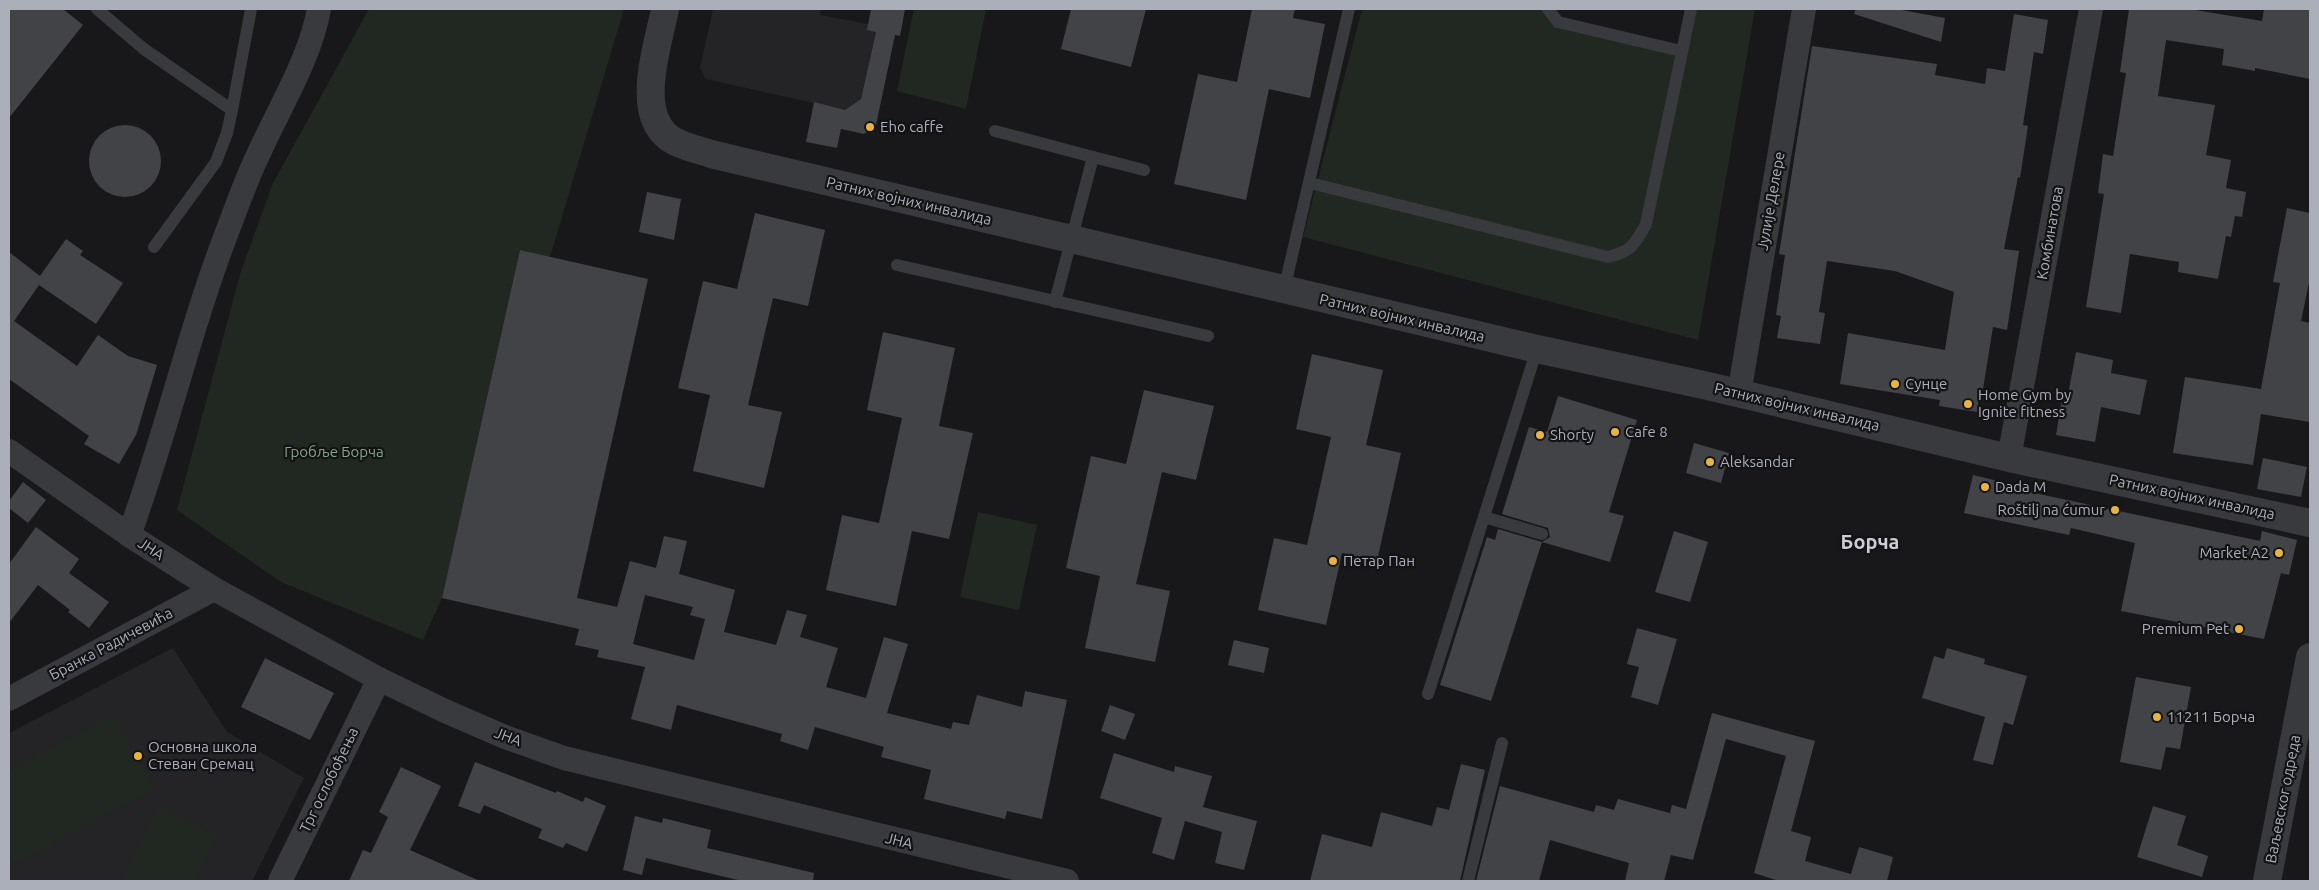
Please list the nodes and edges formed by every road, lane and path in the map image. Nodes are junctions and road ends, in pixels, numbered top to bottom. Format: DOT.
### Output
graph roads {
  1 [pos="97,9"];
  2 [pos="251,9"];
  3 [pos="320,9"];
  4 [pos="665,9"];
  5 [pos="1349,9"];
  6 [pos="1548,9"];
  7 [pos="1690,9"];
  8 [pos="1804,9"];
  9 [pos="2091,9"];
  10 [pos="1681,51"];
  11 [pos="232,110"];
  12 [pos="995,131"];
  13 [pos="1093,156"];
  14 [pos="1144,170"];
  15 [pos="1310,183"];
  16 [pos="1072,239"];
  17 [pos="154,247"];
  18 [pos="897,265"];
  19 [pos="1284,290"];
  20 [pos="1055,302"];
  21 [pos="1208,336"];
  22 [pos="1537,349"];
  23 [pos="1739,394"];
  24 [pos="9,451"];
  25 [pos="2009,458"];
  26 [pos="1484,516"];
  27 [pos="2310,523"];
  28 [pos="1542,534"];
  29 [pos="129,535"];
  30 [pos="214,589"];
  31 [pos="2310,657"];
  32 [pos="379,679"];
  33 [pos="1428,694"];
  34 [pos="9,699"];
  35 [pos="1502,743"];
  36 [pos="280,881"];
  37 [pos="1067,881"];
  38 [pos="1468,881"];
  39 [pos="2268,881"];
  1 -- 11 [label="lane"];
  2 -- 11 [label="lane"];
  3 -- 29 [label="street"];
  4 -- 16 [label="street, Ратних војних инвалида"];
  5 -- 15 [label="lane"];
  6 -- 10 [label="lane"];
  7 -- 10 [label="lane"];
  8 -- 23 [label="street, Јулије Делере"];
  9 -- 25 [label="street, Комбинатова"];
  10 -- 15 [label="lane"];
  11 -- 17 [label="lane"];
  12 -- 13 [label="lane"];
  13 -- 14 [label="lane"];
  13 -- 16 [label="lane"];
  15 -- 19 [label="lane"];
  16 -- 19 [label="street, Ратних војних инвалида"];
  16 -- 20 [label="lane"];
  18 -- 20 [label="lane"];
  19 -- 22 [label="street, Ратних војних инвалида"];
  20 -- 21 [label="lane"];
  22 -- 23 [label="street, Ратних војних инвалида"];
  22 -- 26 [label="lane"];
  23 -- 25 [label="street, Ратних војних инвалида"];
  24 -- 29 [label="street, ЈНА"];
  25 -- 27 [label="street, Ратних војних инвалида"];
  26 -- 28 [label="lane"];
  26 -- 33 [label="lane"];
  29 -- 30 [label="street, ЈНА"];
  30 -- 32 [label="street, ЈНА"];
  30 -- 34 [label="street, Бранка Радичевића"];
  31 -- 39 [label="street, Ваљевског одреда"];
  32 -- 36 [label="street, Трг ослобођења"];
  32 -- 37 [label="street, ЈНА"];
  35 -- 38 [label="lane"];
}
